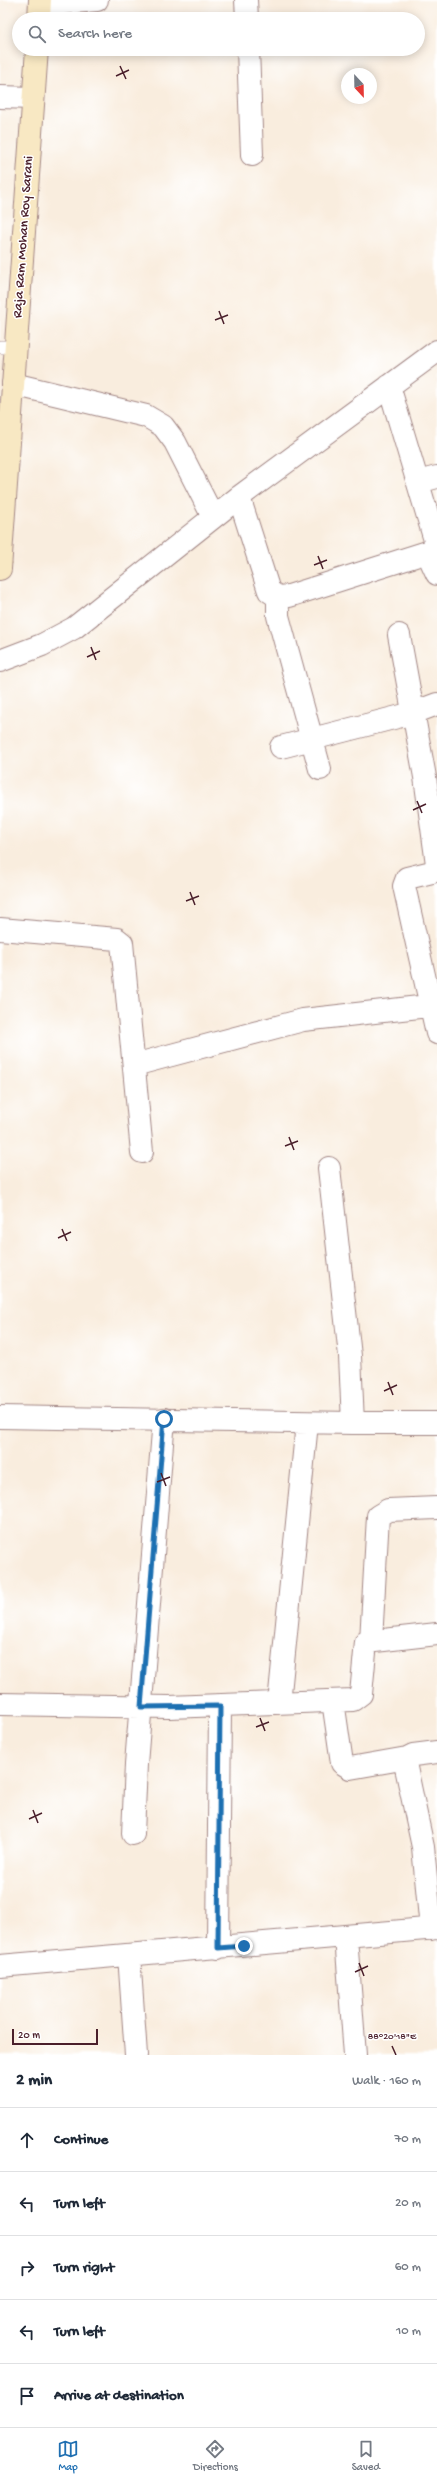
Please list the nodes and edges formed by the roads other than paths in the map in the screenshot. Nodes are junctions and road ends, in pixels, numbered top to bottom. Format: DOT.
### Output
graph roads {
  1 [pos="97,0"];
  2 [pos="246,0"];
  3 [pos="40,8"];
  4 [pos="247,12"];
  5 [pos="36,56"];
  6 [pos="248,56"];
  7 [pos="0,97"];
  8 [pos="33,98"];
  9 [pos="252,155"];
  10 [pos="8,347"];
  11 [pos="437,351"];
  12 [pos="13,384"];
  13 [pos="389,386"];
  14 [pos="427,480"];
  15 [pos="239,497"];
  16 [pos="213,517"];
  17 [pos="434,550"];
  18 [pos="0,569"];
  19 [pos="437,574"];
  20 [pos="278,597"];
  21 [pos="399,635"];
  22 [pos="0,661"];
  23 [pos="437,704"];
  24 [pos="413,713"];
  25 [pos="312,739"];
  26 [pos="281,747"];
  27 [pos="320,769"];
  28 [pos="431,776"];
  29 [pos="0,929"];
  30 [pos="435,1005"];
  31 [pos="437,1034"];
  32 [pos="134,1065"];
  33 [pos="142,1152"];
  34 [pos="328,1168"];
  35 [pos="0,1417"];
  36 [pos="164,1419"];
  37 [pos="307,1422"];
  38 [pos="353,1423"];
  39 [pos="437,1423"];
  40 [pos="437,1508"];
  41 [pos="437,1634"];
  42 [pos="371,1641"];
  43 [pos="333,1701"];
  44 [pos="279,1703"];
  45 [pos="0,1704"];
  46 [pos="220,1706"];
  47 [pos="141,1707"];
  48 [pos="437,1752"];
  49 [pos="406,1758"];
  50 [pos="133,1834"];
  51 [pos="434,1928"];
  52 [pos="346,1937"];
  53 [pos="218,1948"];
  54 [pos="129,1955"];
  55 [pos="0,1966"];
  56 [pos="136,2055"];
  57 [pos="355,2055"];
  1 -- 3 [label="street"];
  2 -- 4 [label="street"];
  5 -- 8 [label="street, Raja Ram Mohan Roy Sarani"];
  6 -- 9 [label="street"];
  7 -- 8 [label="street"];
  8 -- 10 [label="street, Raja Ram Mohan Roy Sarani"];
  10 -- 12 [label="street, Raja Ram Mohan Roy Sarani"];
  11 -- 13 [label="street"];
  12 -- 16 [label="street"];
  12 -- 18 [label="street, Raja Ram Mohan Roy Sarani"];
  13 -- 14 [label="street"];
  13 -- 15 [label="street"];
  14 -- 17 [label="street"];
  15 -- 16 [label="street"];
  15 -- 20 [label="street"];
  16 -- 22 [label="street"];
  17 -- 19 [label="street"];
  17 -- 20 [label="street"];
  20 -- 25 [label="street"];
  21 -- 24 [label="street"];
  23 -- 24 [label="street"];
  24 -- 25 [label="street"];
  24 -- 28 [label="street"];
  25 -- 26 [label="street"];
  25 -- 27 [label="street"];
  28 -- 30 [label="street"];
  29 -- 32 [label="street"];
  30 -- 31 [label="street"];
  30 -- 32 [label="street"];
  32 -- 33 [label="street"];
  34 -- 38 [label="street"];
  35 -- 36 [label="street"];
  36 -- 37 [label="street"];
  36 -- 47 [label="street"];
  37 -- 38 [label="street"];
  37 -- 44 [label="street"];
  38 -- 39 [label="street"];
  40 -- 42 [label="street"];
  41 -- 42 [label="street"];
  42 -- 43 [label="street"];
  43 -- 44 [label="street"];
  43 -- 49 [label="street"];
  44 -- 46 [label="street"];
  45 -- 47 [label="street"];
  46 -- 47 [label="street"];
  46 -- 53 [label="street"];
  47 -- 50 [label="street"];
  48 -- 49 [label="street"];
  49 -- 51 [label="street"];
  51 -- 52 [label="street"];
  52 -- 53 [label="street"];
  52 -- 57 [label="street"];
  53 -- 54 [label="street"];
  54 -- 55 [label="street"];
  54 -- 56 [label="street"];
}
